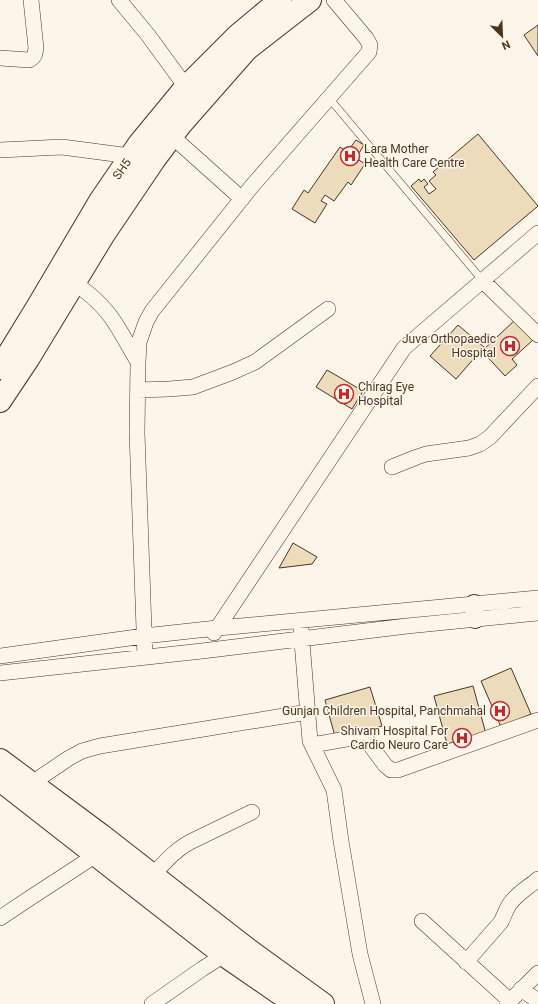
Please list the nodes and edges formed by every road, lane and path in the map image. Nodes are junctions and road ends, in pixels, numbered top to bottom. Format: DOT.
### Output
graph roads {
  1 [pos="31,0"];
  2 [pos="119,0"];
  3 [pos="280,0"];
  4 [pos="310,0"];
  5 [pos="334,0"];
  6 [pos="0,58"];
  7 [pos="186,88"];
  8 [pos="329,98"];
  9 [pos="164,130"];
  10 [pos="0,150"];
  11 [pos="130,156"];
  12 [pos="152,163"];
  13 [pos="242,199"];
  14 [pos="538,233"];
  15 [pos="66,278"];
  16 [pos="483,281"];
  17 [pos="328,309"];
  18 [pos="538,335"];
  19 [pos="138,363"];
  20 [pos="0,368"];
  21 [pos="538,386"];
  22 [pos="138,390"];
  23 [pos="0,402"];
  24 [pos="392,467"];
  25 [pos="538,598"];
  26 [pos="474,611"];
  27 [pos="538,613"];
  28 [pos="300,620"];
  29 [pos="217,628"];
  30 [pos="144,636"];
  31 [pos="302,638"];
  32 [pos="202,651"];
  33 [pos="0,656"];
  34 [pos="145,657"];
  35 [pos="0,673"];
  36 [pos="308,712"];
  37 [pos="538,720"];
  38 [pos="312,745"];
  39 [pos="0,760"];
  40 [pos="0,780"];
  41 [pos="32,783"];
  42 [pos="252,812"];
  43 [pos="96,855"];
  44 [pos="152,876"];
  45 [pos="538,880"];
  46 [pos="0,918"];
  47 [pos="422,921"];
  48 [pos="224,955"];
  49 [pos="466,962"];
  50 [pos="538,973"];
  51 [pos="521,989"];
  52 [pos="538,1001"];
  53 [pos="508,1002"];
  54 [pos="152,1004"];
  55 [pos="295,1004"];
  56 [pos="323,1004"];
  57 [pos="373,1004"];
  1 -- 6 [label="street"];
  2 -- 7 [label="street"];
  3 -- 7 [label="main road, SH5 / SH5"];
  4 -- 9 [label="main road, SH5"];
  5 -- 8 [label="street"];
  7 -- 9 [label="main road, SH5 / SH5"];
  8 -- 13 [label="street"];
  8 -- 16 [label="lane"];
  9 -- 11 [label="main road, SH5 / SH5"];
  9 -- 12 [label="main road, SH5"];
  9 -- 13 [label="street"];
  10 -- 11 [label="street"];
  11 -- 12 [label="street"];
  11 -- 15 [label="main road, SH5 / SH5"];
  12 -- 15 [label="main road, SH5"];
  13 -- 19 [label="street"];
  14 -- 16 [label="street"];
  15 -- 19 [label="street"];
  15 -- 20 [label="main road, SH5 / SH5"];
  15 -- 23 [label="main road, SH5"];
  16 -- 18 [label="street"];
  16 -- 29 [label="street"];
  17 -- 22 [label="street"];
  19 -- 22 [label="street"];
  21 -- 24 [label="street"];
  22 -- 30 [label="street"];
  25 -- 26 [label="street"];
  26 -- 27 [label="street"];
  26 -- 28 [label="street"];
  26 -- 31 [label="street"];
  28 -- 29 [label="street"];
  28 -- 31 [label="street"];
  29 -- 30 [label="street"];
  29 -- 32 [label="street"];
  30 -- 33 [label="street"];
  30 -- 34 [label="street"];
  31 -- 32 [label="street"];
  31 -- 36 [label="street"];
  32 -- 34 [label="street"];
  34 -- 35 [label="street"];
  36 -- 38 [label="street"];
  36 -- 41 [label="street"];
  37 -- 38 [label="street"];
  38 -- 57 [label="street"];
  39 -- 41 [label="main road"];
  40 -- 43 [label="main road"];
  41 -- 44 [label="main road"];
  42 -- 44 [label="street"];
  43 -- 46 [label="street"];
  43 -- 48 [label="main road"];
  44 -- 56 [label="main road"];
  45 -- 49 [label="street"];
  47 -- 49 [label="street"];
  48 -- 54 [label="street"];
  48 -- 55 [label="main road"];
  49 -- 53 [label="street"];
  50 -- 51 [label="street"];
  51 -- 52 [label="street"];
  51 -- 53 [label="street"];
}
